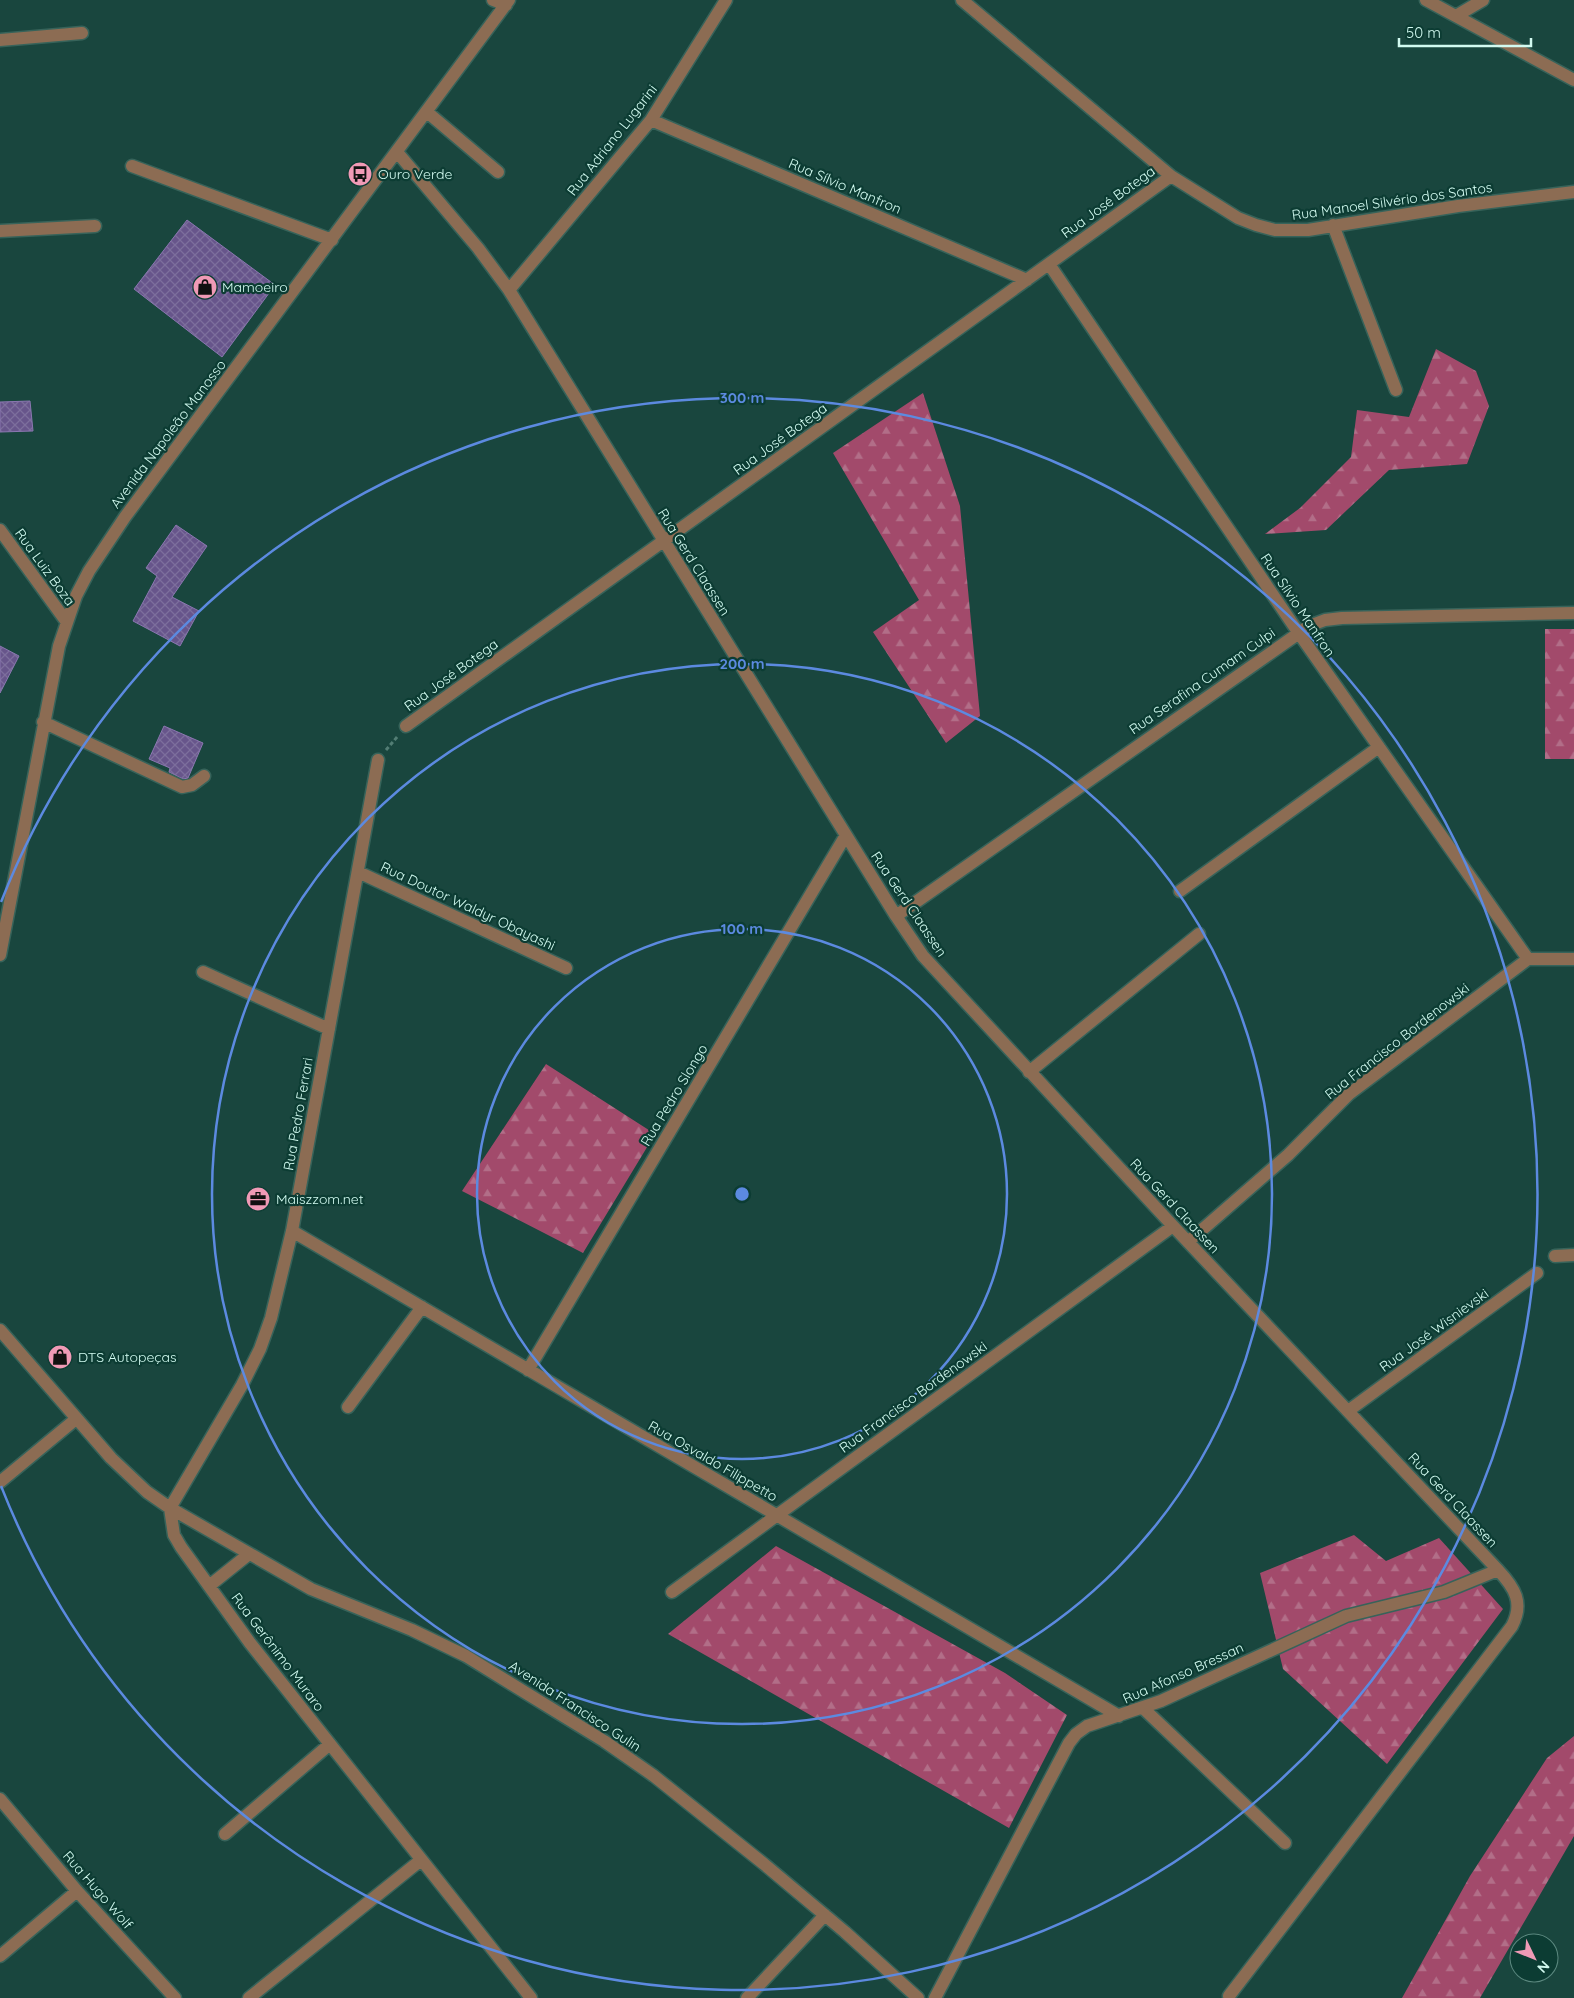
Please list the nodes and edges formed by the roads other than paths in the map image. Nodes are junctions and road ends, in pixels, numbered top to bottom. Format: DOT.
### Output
graph roads {
  1 [pos="493,0"];
  2 [pos="726,0"];
  3 [pos="962,0"];
  4 [pos="1426,0"];
  5 [pos="1483,0"];
  6 [pos="507,2"];
  7 [pos="1456,16"];
  8 [pos="82,33"];
  9 [pos="0,40"];
  10 [pos="1574,80"];
  11 [pos="427,112"];
  12 [pos="651,120"];
  13 [pos="397,152"];
  14 [pos="132,166"];
  15 [pos="498,172"];
  16 [pos="1171,176"];
  17 [pos="1574,192"];
  18 [pos="1333,225"];
  19 [pos="95,226"];
  20 [pos="0,231"];
  21 [pos="332,240"];
  22 [pos="1049,264"];
  23 [pos="1027,280"];
  24 [pos="509,290"];
  25 [pos="1396,390"];
  26 [pos="0,530"];
  27 [pos="664,541"];
  28 [pos="1574,612"];
  29 [pos="66,621"];
  30 [pos="1298,632"];
  31 [pos="43,722"];
  32 [pos="406,726"];
  33 [pos="1379,747"];
  34 [pos="378,760"];
  35 [pos="204,776"];
  36 [pos="846,835"];
  37 [pos="358,872"];
  38 [pos="1180,891"];
  39 [pos="896,916"];
  40 [pos="1199,934"];
  41 [pos="0,954"];
  42 [pos="1574,958"];
  43 [pos="1528,959"];
  44 [pos="566,968"];
  45 [pos="203,972"];
  46 [pos="329,1029"];
  47 [pos="1030,1072"];
  48 [pos="1173,1226"];
  49 [pos="292,1231"];
  50 [pos="1188,1242"];
  51 [pos="1574,1255"];
  52 [pos="1555,1256"];
  53 [pos="1537,1273"];
  54 [pos="422,1307"];
  55 [pos="0,1331"];
  56 [pos="528,1370"];
  57 [pos="348,1407"];
  58 [pos="1348,1411"];
  59 [pos="76,1418"];
  60 [pos="0,1482"];
  61 [pos="170,1508"];
  62 [pos="776,1515"];
  63 [pos="249,1554"];
  64 [pos="1498,1570"];
  65 [pos="209,1586"];
  66 [pos="672,1592"];
  67 [pos="1144,1708"];
  68 [pos="1119,1716"];
  69 [pos="330,1744"];
  70 [pos="0,1799"];
  71 [pos="226,1834"];
  72 [pos="1285,1843"];
  73 [pos="421,1860"];
  74 [pos="77,1891"];
  75 [pos="825,1915"];
  76 [pos="0,1956"];
  77 [pos="1229,1996"];
  78 [pos="175,1998"];
  79 [pos="250,1998"];
  80 [pos="531,1998"];
  81 [pos="747,1998"];
  82 [pos="918,1998"];
  83 [pos="935,1998"];
  1 -- 6 [label="street"];
  2 -- 12 [label="street, Rua Adriano Lugarini"];
  3 -- 16 [label="street, Rua Manoel Silvério dos Santos"];
  4 -- 7 [label="street"];
  5 -- 7 [label="street"];
  6 -- 11 [label="street, Avenida Napoleão Manosso"];
  7 -- 10 [label="street"];
  8 -- 9 [label="street"];
  11 -- 13 [label="street, Avenida Napoleão Manosso"];
  11 -- 15 [label="street"];
  12 -- 23 [label="street, Rua Sílvio Manfron"];
  12 -- 24 [label="street, Rua Adriano Lugarini"];
  13 -- 21 [label="street, Avenida Napoleão Manosso"];
  13 -- 24 [label="street, Rua Gerd Claassen"];
  14 -- 21 [label="street"];
  16 -- 18 [label="street, Rua Manoel Silvério dos Santos"];
  16 -- 22 [label="street, Rua José Botega"];
  17 -- 18 [label="street, Rua Manoel Silvério dos Santos"];
  18 -- 25 [label="street"];
  19 -- 20 [label="street"];
  21 -- 29 [label="street, Avenida Napoleão Manosso"];
  22 -- 23 [label="street, Rua José Botega"];
  22 -- 30 [label="street, Rua Sílvio Manfron"];
  23 -- 27 [label="street, Rua José Botega"];
  24 -- 27 [label="street, Rua Gerd Claassen"];
  26 -- 29 [label="street, Rua Luiz Boza"];
  27 -- 32 [label="street, Rua José Botega"];
  27 -- 36 [label="street, Rua Gerd Claassen"];
  28 -- 30 [label="street, Rua Serafina Cumam Culpi"];
  29 -- 31 [label="street, Avenida Napoleão Manosso"];
  30 -- 33 [label="street, Rua Sílvio Manfron"];
  30 -- 39 [label="street, Rua Serafina Cumam Culpi"];
  31 -- 35 [label="street"];
  31 -- 41 [label="street, Avenida Napoleão Manosso"];
  33 -- 38 [label="street"];
  33 -- 43 [label="street, Rua Sílvio Manfron"];
  34 -- 37 [label="street, Rua Pedro Ferrari"];
  36 -- 39 [label="street, Rua Gerd Claassen"];
  36 -- 56 [label="street, Rua Pedro Slongo"];
  37 -- 44 [label="street, Rua Doutor Waldyr Obayashi"];
  37 -- 46 [label="street, Rua Pedro Ferrari"];
  39 -- 47 [label="street, Rua Gerd Claassen"];
  40 -- 47 [label="street"];
  42 -- 43 [label="street"];
  43 -- 50 [label="street, Rua Francisco Bordenowski"];
  45 -- 46 [label="street"];
  46 -- 49 [label="street, Rua Pedro Ferrari"];
  47 -- 48 [label="street, Rua Gerd Claassen"];
  48 -- 50 [label="street, Rua Gerd Claassen"];
  48 -- 62 [label="street, Rua Francisco Bordenowski"];
  49 -- 54 [label="street, Rua Osvaldo Filippetto"];
  49 -- 61 [label="street, Rua Pedro Ferrari"];
  50 -- 58 [label="street, Rua Gerd Claassen"];
  51 -- 52 [label="street"];
  53 -- 58 [label="street, Rua José Wisnievski"];
  54 -- 56 [label="street, Rua Osvaldo Filippetto"];
  54 -- 57 [label="street"];
  55 -- 59 [label="street"];
  56 -- 62 [label="street, Rua Osvaldo Filippetto"];
  58 -- 64 [label="street, Rua Gerd Claassen"];
  59 -- 60 [label="street"];
  59 -- 61 [label="street"];
  61 -- 63 [label="street, Avenida Francisco Gulin"];
  61 -- 65 [label="street, Rua Gerônimo Muraro"];
  62 -- 66 [label="street, Rua Francisco Bordenowski"];
  62 -- 68 [label="street, Rua Osvaldo Filippetto"];
  63 -- 65 [label="street"];
  63 -- 75 [label="street, Avenida Francisco Gulin"];
  64 -- 67 [label="street, Rua Afonso Bressan"];
  64 -- 77 [label="street, Rua Gerd Claassen"];
  65 -- 69 [label="street, Rua Gerônimo Muraro"];
  67 -- 68 [label="street, Rua Afonso Bressan"];
  67 -- 72 [label="street"];
  68 -- 83 [label="street, Rua Afonso Bressan"];
  69 -- 71 [label="street"];
  69 -- 73 [label="street, Rua Gerônimo Muraro"];
  70 -- 74 [label="street, Rua Hugo Wolf"];
  73 -- 79 [label="street"];
  73 -- 80 [label="street, Rua Gerônimo Muraro"];
  74 -- 76 [label="street"];
  74 -- 78 [label="street, Rua Hugo Wolf"];
  75 -- 81 [label="street"];
  75 -- 82 [label="street, Avenida Francisco Gulin"];
}
